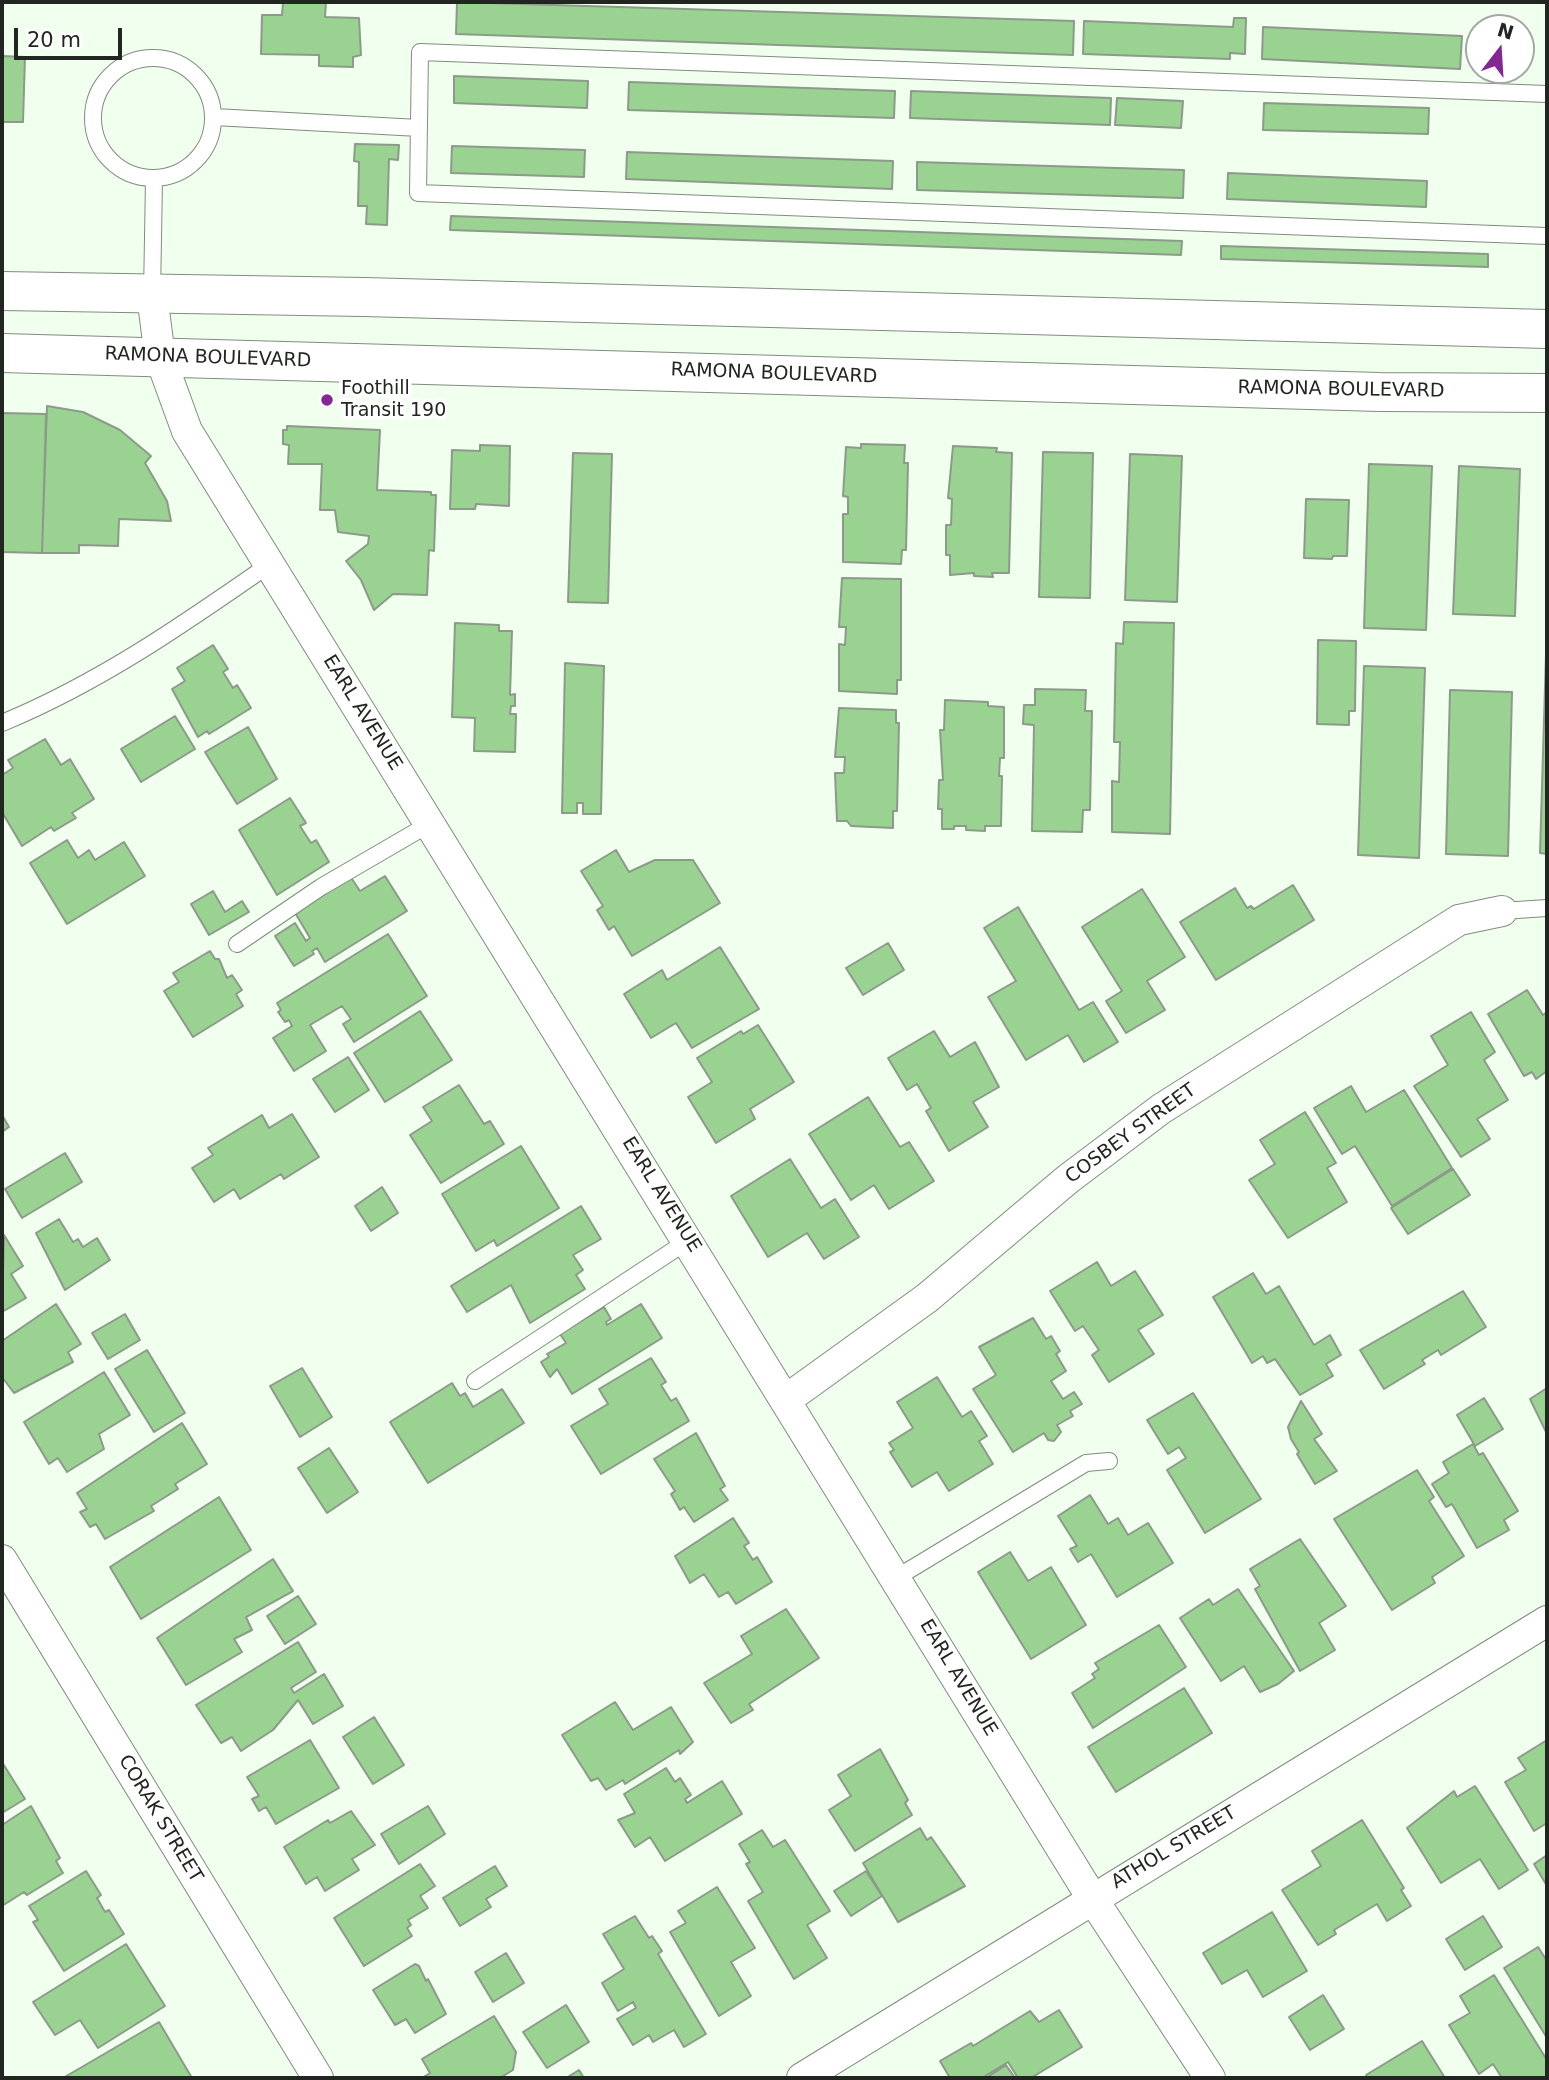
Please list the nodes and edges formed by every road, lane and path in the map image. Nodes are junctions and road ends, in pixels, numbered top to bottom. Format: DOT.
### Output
graph roads {
  1 [pos="1547,94"];
  2 [pos="214,117"];
  3 [pos="419,128"];
  4 [pos="154,180"];
  5 [pos="1547,236"];
  6 [pos="2,291"];
  7 [pos="152,295"];
  8 [pos="1547,329"];
  9 [pos="2,353"];
  10 [pos="160,356"];
  11 [pos="1547,393"];
  12 [pos="270,564"];
  13 [pos="2,723"];
  14 [pos="430,823"];
  15 [pos="1547,908"];
  16 [pos="1502,911"];
  17 [pos="237,944"];
  18 [pos="689,1240"];
  19 [pos="475,1381"];
  20 [pos="788,1399"];
  21 [pos="1108,1461"];
  22 [pos="2,1560"];
  23 [pos="896,1578"];
  24 [pos="1547,1621"];
  25 [pos="1092,1898"];
  26 [pos="318,2078"];
  27 [pos="802,2078"];
  28 [pos="1210,2078"];
  1 -- 3 [label="lane"];
  2 -- 3 [label="lane"];
  2 -- 4 [label="lane"];
  2 -- 4 [label="lane"];
  3 -- 5 [label="lane"];
  4 -- 7 [label="lane"];
  6 -- 7 [label="main road"];
  7 -- 8 [label="main road"];
  7 -- 10 [label="street, EARL AVENUE"];
  9 -- 10 [label="main road, RAMONA BOULEVARD"];
  10 -- 11 [label="main road, RAMONA BOULEVARD"];
  10 -- 12 [label="street, EARL AVENUE"];
  12 -- 13 [label="lane"];
  12 -- 14 [label="street, EARL AVENUE"];
  14 -- 17 [label="lane"];
  14 -- 18 [label="street, EARL AVENUE"];
  15 -- 16 [label="lane"];
  16 -- 20 [label="street, COSBEY STREET"];
  18 -- 19 [label="lane"];
  18 -- 20 [label="street, EARL AVENUE"];
  20 -- 23 [label="street, EARL AVENUE"];
  21 -- 23 [label="lane"];
  22 -- 26 [label="street, CORAK STREET"];
  23 -- 25 [label="street, EARL AVENUE"];
  24 -- 25 [label="street, ATHOL STREET"];
  25 -- 27 [label="street, ATHOL STREET"];
  25 -- 28 [label="street, EARL AVENUE"];
}
